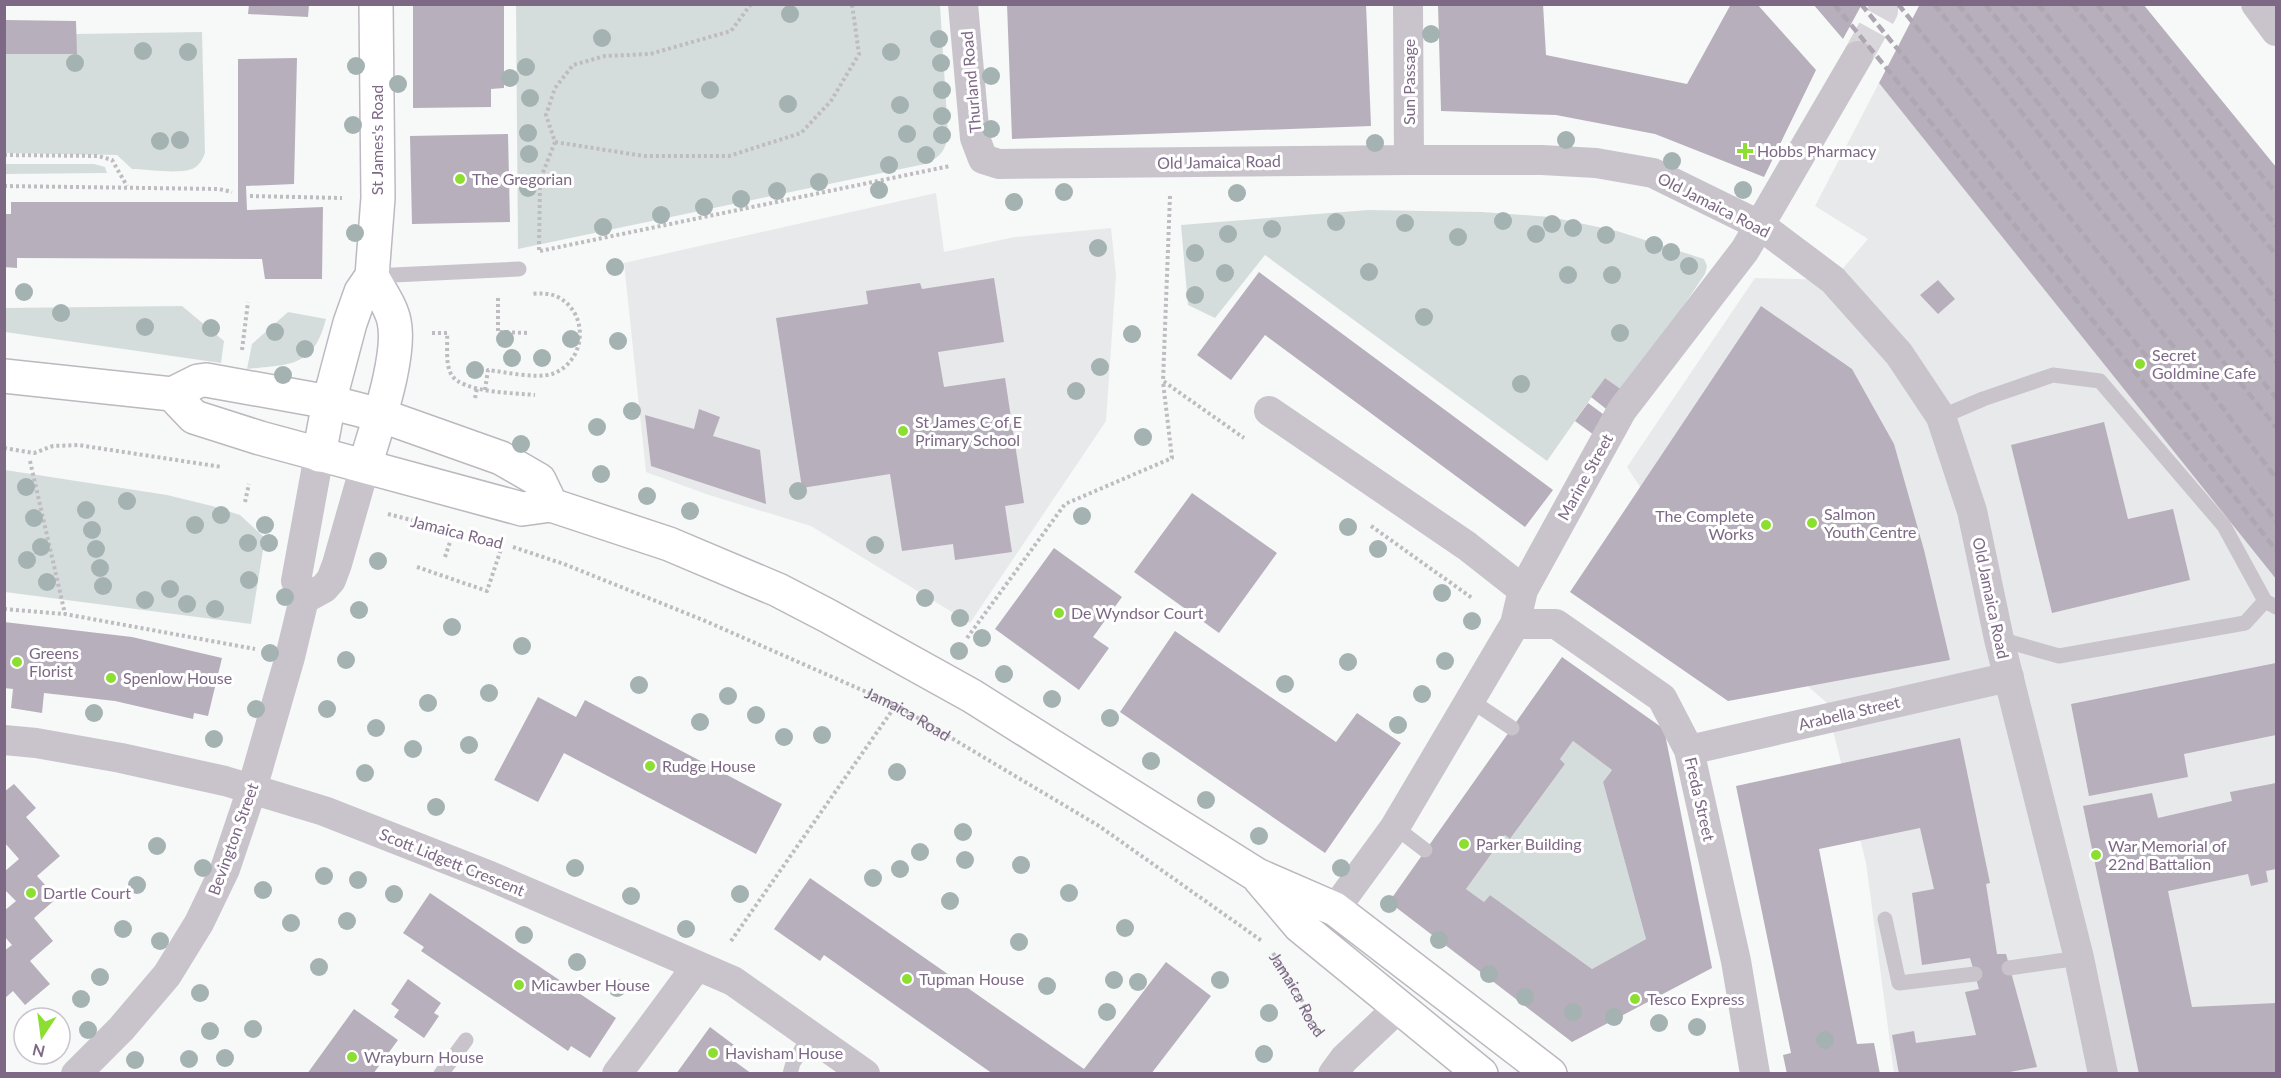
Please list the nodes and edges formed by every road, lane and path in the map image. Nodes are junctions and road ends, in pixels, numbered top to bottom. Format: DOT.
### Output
graph roads {
  1 [pos="376,4"];
  2 [pos="751,4"];
  3 [pos="852,4"];
  4 [pos="963,4"];
  5 [pos="1408,4"];
  6 [pos="2256,4"];
  7 [pos="2277,31"];
  8 [pos="1858,57"];
  9 [pos="555,142"];
  10 [pos="4,155"];
  11 [pos="982,159"];
  12 [pos="1409,160"];
  13 [pos="4,186"];
  14 [pos="127,186"];
  15 [pos="232,192"];
  16 [pos="250,196"];
  17 [pos="378,198"];
  18 [pos="1761,226"];
  19 [pos="539,251"];
  20 [pos="519,269"];
  21 [pos="372,276"];
  22 [pos="528,294"];
  23 [pos="498,298"];
  24 [pos="248,302"];
  25 [pos="430,333"];
  26 [pos="530,333"];
  27 [pos="240,359"];
  28 [pos="4,376"];
  29 [pos="1163,381"];
  30 [pos="477,388"];
  31 [pos="485,390"];
  32 [pos="172,394"];
  33 [pos="535,395"];
  34 [pos="475,398"];
  35 [pos="329,402"];
  36 [pos="1269,411"];
  37 [pos="380,416"];
  38 [pos="1941,417"];
  39 [pos="4,448"];
  40 [pos="319,455"];
  41 [pos="30,460"];
  42 [pos="365,466"];
  43 [pos="228,468"];
  44 [pos="249,484"];
  45 [pos="245,502"];
  46 [pos="551,505"];
  47 [pos="380,511"];
  48 [pos="445,528"];
  49 [pos="492,540"];
  50 [pos="450,542"];
  51 [pos="503,543"];
  52 [pos="446,556"];
  53 [pos="417,567"];
  54 [pos="1523,590"];
  55 [pos="304,599"];
  56 [pos="2271,604"];
  57 [pos="4,609"];
  58 [pos="65,614"];
  59 [pos="1515,624"];
  60 [pos="967,638"];
  61 [pos="1999,639"];
  62 [pos="290,657"];
  63 [pos="2009,677"];
  64 [pos="1470,700"];
  65 [pos="896,705"];
  66 [pos="1512,728"];
  67 [pos="4,740"];
  68 [pos="1689,750"];
  69 [pos="252,789"];
  70 [pos="1395,827"];
  71 [pos="1425,850"];
  72 [pos="1257,875"];
  73 [pos="1335,909"];
  74 [pos="1886,919"];
  75 [pos="2079,958"];
  76 [pos="2009,968"];
  77 [pos="703,969"];
  78 [pos="1975,974"];
  79 [pos="1399,1007"];
  80 [pos="810,1036"];
  81 [pos="466,1040"];
  82 [pos="1339,1066"];
  83 [pos="76,1074"];
  84 [pos="441,1074"];
  85 [pos="617,1074"];
  86 [pos="790,1074"];
  87 [pos="865,1074"];
  88 [pos="1481,1074"];
  89 [pos="1551,1074"];
  90 [pos="1755,1074"];
  91 [pos="2103,1074"];
  1 -- 17 [label="main road, St James's Road"];
  2 -- 9 [label="path"];
  3 -- 9 [label="path"];
  4 -- 11 [label="street, Thurland Road"];
  5 -- 12 [label="street, Sun Passage"];
  6 -- 7 [label="street"];
  8 -- 18 [label="street, Marine Street"];
  9 -- 19 [label="path"];
  10 -- 14 [label="path"];
  11 -- 12 [label="street, Old Jamaica Road"];
  11 -- 19 [label="path"];
  12 -- 18 [label="street, Old Jamaica Road"];
  13 -- 14 [label="path"];
  14 -- 15 [label="path"];
  16 -- 17 [label="path"];
  17 -- 21 [label="main road, St James's Road"];
  18 -- 38 [label="street, Old Jamaica Road"];
  18 -- 54 [label="street, Marine Street"];
  19 -- 20 [label="path"];
  20 -- 21 [label="lane"];
  21 -- 35 [label="main road, St James's Road"];
  21 -- 37 [label="main road"];
  22 -- 31 [label="path"];
  23 -- 26 [label="path"];
  24 -- 27 [label="path"];
  25 -- 30 [label="path"];
  28 -- 32 [label="main road"];
  29 -- 60 [label="path"];
  30 -- 31 [label="path"];
  30 -- 34 [label="path"];
  31 -- 33 [label="path"];
  32 -- 35 [label="main road"];
  32 -- 40 [label="main road"];
  35 -- 37 [label="main road"];
  35 -- 40 [label="main road, St James's Road"];
  36 -- 54 [label="street"];
  37 -- 42 [label="main road"];
  37 -- 46 [label="main road"];
  38 -- 56 [label="lane"];
  38 -- 61 [label="street, Old Jamaica Road"];
  39 -- 43 [label="path"];
  40 -- 42 [label="main road"];
  40 -- 55 [label="street, Bevington Street"];
  41 -- 58 [label="path"];
  42 -- 46 [label="main road"];
  42 -- 55 [label="street"];
  44 -- 45 [label="path"];
  46 -- 72 [label="main road"];
  47 -- 48 [label="path, Jamaica Road"];
  49 -- 51 [label="path, Jamaica Road"];
  50 -- 52 [label="path"];
  51 -- 53 [label="path"];
  51 -- 65 [label="path, Jamaica Road"];
  54 -- 59 [label="street, Marine Street"];
  55 -- 62 [label="street, Bevington Street"];
  56 -- 61 [label="lane"];
  57 -- 58 [label="path"];
  58 -- 62 [label="path"];
  59 -- 64 [label="street, Marine Street"];
  59 -- 68 [label="street, Freda Street"];
  61 -- 63 [label="street, Old Jamaica Road"];
  62 -- 69 [label="street, Bevington Street"];
  63 -- 68 [label="street, Arabella Street"];
  63 -- 75 [label="street, Old Jamaica Road"];
  64 -- 66 [label="lane"];
  64 -- 70 [label="street, Marine Street"];
  65 -- 77 [label="path"];
  65 -- 82 [label="path, Jamaica Road"];
  67 -- 69 [label="street, Scott Lidgett Crescent"];
  68 -- 90 [label="street, Freda Street"];
  69 -- 77 [label="street, Scott Lidgett Crescent"];
  69 -- 83 [label="street, Bevington Street"];
  70 -- 71 [label="lane"];
  70 -- 73 [label="street, Marine Street"];
  72 -- 73 [label="main road"];
  72 -- 79 [label="main road"];
  73 -- 89 [label="main road"];
  74 -- 78 [label="lane"];
  75 -- 76 [label="lane"];
  75 -- 91 [label="street, Old Jamaica Road"];
  77 -- 80 [label="street, Scott Lidgett Crescent"];
  77 -- 85 [label="street"];
  79 -- 82 [label="street"];
  79 -- 88 [label="main road"];
  80 -- 86 [label="lane"];
  80 -- 87 [label="street, Scott Lidgett Crescent"];
  81 -- 84 [label="lane"];
}
